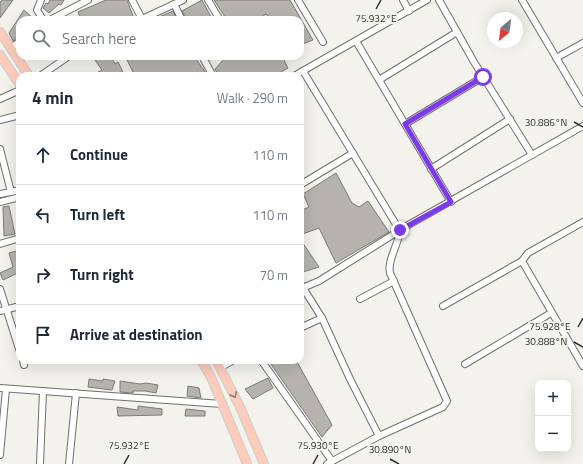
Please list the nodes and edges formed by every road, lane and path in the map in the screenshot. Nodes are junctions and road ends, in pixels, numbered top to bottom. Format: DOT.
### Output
graph roads {
  1 [pos="41,0"];
  2 [pos="88,0"];
  3 [pos="132,0"];
  4 [pos="183,0"];
  5 [pos="208,0"];
  6 [pos="298,0"];
  7 [pos="403,0"];
  8 [pos="427,0"];
  9 [pos="439,0"];
  10 [pos="522,0"];
  11 [pos="174,4"];
  12 [pos="409,11"];
  13 [pos="41,16"];
  14 [pos="58,16"];
  15 [pos="140,16"];
  16 [pos="148,16"];
  17 [pos="180,16"];
  18 [pos="218,16"];
  19 [pos="0,32"];
  20 [pos="457,32"];
  21 [pos="356,41"];
  22 [pos="323,42"];
  23 [pos="583,43"];
  24 [pos="16,44"];
  25 [pos="11,48"];
  26 [pos="0,55"];
  27 [pos="16,56"];
  28 [pos="556,58"];
  29 [pos="19,60"];
  30 [pos="63,60"];
  31 [pos="204,60"];
  32 [pos="303,71"];
  33 [pos="26,72"];
  34 [pos="46,72"];
  35 [pos="212,72"];
  36 [pos="304,73"];
  37 [pos="483,77"];
  38 [pos="16,79"];
  39 [pos="379,80"];
  40 [pos="16,92"];
  41 [pos="0,99"];
  42 [pos="583,103"];
  43 [pos="16,116"];
  44 [pos="510,119"];
  45 [pos="0,120"];
  46 [pos="405,124"];
  47 [pos="583,126"];
  48 [pos="0,149"];
  49 [pos="353,153"];
  50 [pos="532,155"];
  51 [pos="431,168"];
  52 [pos="304,183"];
  53 [pos="16,191"];
  54 [pos="11,192"];
  55 [pos="0,194"];
  56 [pos="16,198"];
  57 [pos="0,202"];
  58 [pos="451,202"];
  59 [pos="583,222"];
  60 [pos="400,230"];
  61 [pos="16,239"];
  62 [pos="0,244"];
  63 [pos="522,261"];
  64 [pos="394,281"];
  65 [pos="304,286"];
  66 [pos="0,289"];
  67 [pos="304,291"];
  68 [pos="360,299"];
  69 [pos="443,306"];
  70 [pos="16,307"];
  71 [pos="3,310"];
  72 [pos="551,313"];
  73 [pos="322,318"];
  74 [pos="304,326"];
  75 [pos="16,342"];
  76 [pos="204,364"];
  77 [pos="219,364"];
  78 [pos="264,364"];
  79 [pos="465,364"];
  80 [pos="583,366"];
  81 [pos="3,388"];
  82 [pos="43,390"];
  83 [pos="76,393"];
  84 [pos="222,404"];
  85 [pos="378,436"];
  86 [pos="0,455"];
  87 [pos="330,463"];
  88 [pos="40,464"];
  89 [pos="70,464"];
  90 [pos="247,464"];
  91 [pos="264,464"];
  1 -- 13 [label="street"];
  2 -- 14 [label="street"];
  3 -- 15 [label="street"];
  4 -- 11 [label="street"];
  5 -- 18 [label="street"];
  6 -- 22 [label="street"];
  7 -- 12 [label="street"];
  8 -- 12 [label="street"];
  9 -- 20 [label="street"];
  10 -- 28 [label="street"];
  11 -- 16 [label="street"];
  11 -- 17 [label="street"];
  12 -- 21 [label="street"];
  19 -- 25 [label="main road"];
  20 -- 37 [label="street"];
  20 -- 39 [label="street"];
  21 -- 32 [label="street"];
  21 -- 39 [label="street"];
  23 -- 28 [label="street"];
  24 -- 25 [label="street"];
  25 -- 27 [label="main road"];
  26 -- 38 [label="main road"];
  28 -- 42 [label="street"];
  29 -- 33 [label="main road"];
  30 -- 34 [label="street"];
  31 -- 35 [label="street"];
  36 -- 49 [label="street"];
  37 -- 44 [label="street"];
  37 -- 46 [label="street"];
  39 -- 46 [label="street"];
  40 -- 41 [label="street"];
  43 -- 45 [label="street"];
  44 -- 50 [label="street"];
  44 -- 51 [label="street"];
  46 -- 51 [label="street"];
  47 -- 50 [label="street"];
  48 -- 54 [label="street"];
  49 -- 52 [label="street"];
  49 -- 60 [label="street"];
  50 -- 58 [label="street"];
  51 -- 58 [label="street"];
  53 -- 54 [label="street"];
  54 -- 55 [label="street"];
  56 -- 57 [label="street"];
  58 -- 60 [label="street"];
  59 -- 63 [label="street"];
  60 -- 64 [label="street"];
  60 -- 65 [label="street"];
  61 -- 62 [label="street"];
  63 -- 69 [label="street"];
  63 -- 72 [label="street"];
  64 -- 68 [label="street"];
  64 -- 85 [label="street"];
  66 -- 71 [label="street"];
  67 -- 73 [label="street"];
  70 -- 71 [label="street"];
  71 -- 75 [label="street"];
  72 -- 79 [label="street"];
  72 -- 80 [label="street"];
  73 -- 74 [label="street"];
  73 -- 85 [label="street"];
  76 -- 84 [label="main road"];
  77 -- 91 [label="main road, one-way"];
  78 -- 87 [label="street"];
  81 -- 82 [label="street"];
  81 -- 86 [label="street"];
  82 -- 83 [label="street"];
  82 -- 88 [label="street"];
  83 -- 84 [label="street"];
  83 -- 89 [label="street"];
  84 -- 90 [label="main road"];
  85 -- 87 [label="street"];
}
